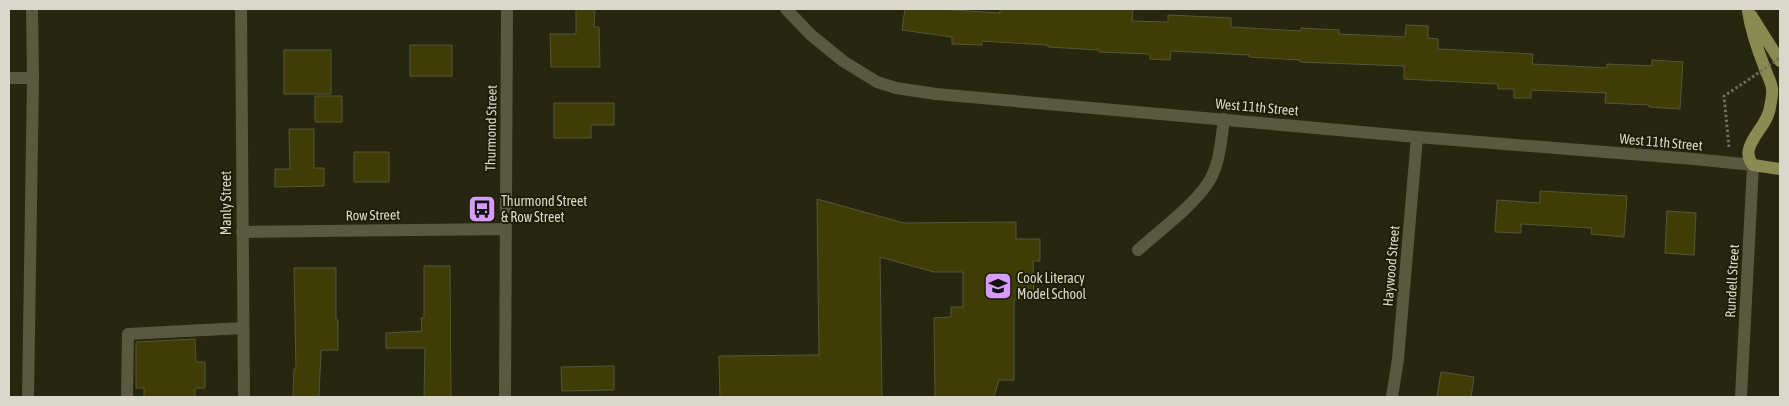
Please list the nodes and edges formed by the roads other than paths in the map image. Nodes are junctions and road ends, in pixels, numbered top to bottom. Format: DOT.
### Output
graph roads {
  1 [pos="32,9"];
  2 [pos="240,9"];
  3 [pos="507,9"];
  4 [pos="786,9"];
  5 [pos="1748,10"];
  6 [pos="1780,59"];
  7 [pos="9,78"];
  8 [pos="33,78"];
  9 [pos="1224,119"];
  10 [pos="1417,136"];
  11 [pos="1753,166"];
  12 [pos="1780,169"];
  13 [pos="505,229"];
  14 [pos="242,232"];
  15 [pos="1138,250"];
  16 [pos="243,328"];
  17 [pos="28,397"];
  18 [pos="127,397"];
  19 [pos="244,397"];
  20 [pos="505,397"];
  21 [pos="1392,397"];
  22 [pos="1741,397"];
  1 -- 8 [label="street"];
  2 -- 14 [label="street, Manly Street"];
  3 -- 13 [label="street, Thurmond Street"];
  4 -- 9 [label="street, West 11th Street"];
  5 -- 6 [label="main road"];
  5 -- 11 [label="main road"];
  7 -- 8 [label="street"];
  8 -- 17 [label="street"];
  9 -- 10 [label="street, West 11th Street"];
  9 -- 15 [label="street"];
  10 -- 11 [label="street, West 11th Street"];
  10 -- 21 [label="street, Haywood Street"];
  11 -- 12 [label="main road"];
  11 -- 22 [label="street, Rundell Street"];
  13 -- 14 [label="street, Row Street"];
  13 -- 20 [label="street, Thurmond Street"];
  14 -- 16 [label="street, Manly Street"];
  16 -- 18 [label="street"];
  16 -- 19 [label="street, Manly Street"];
}
